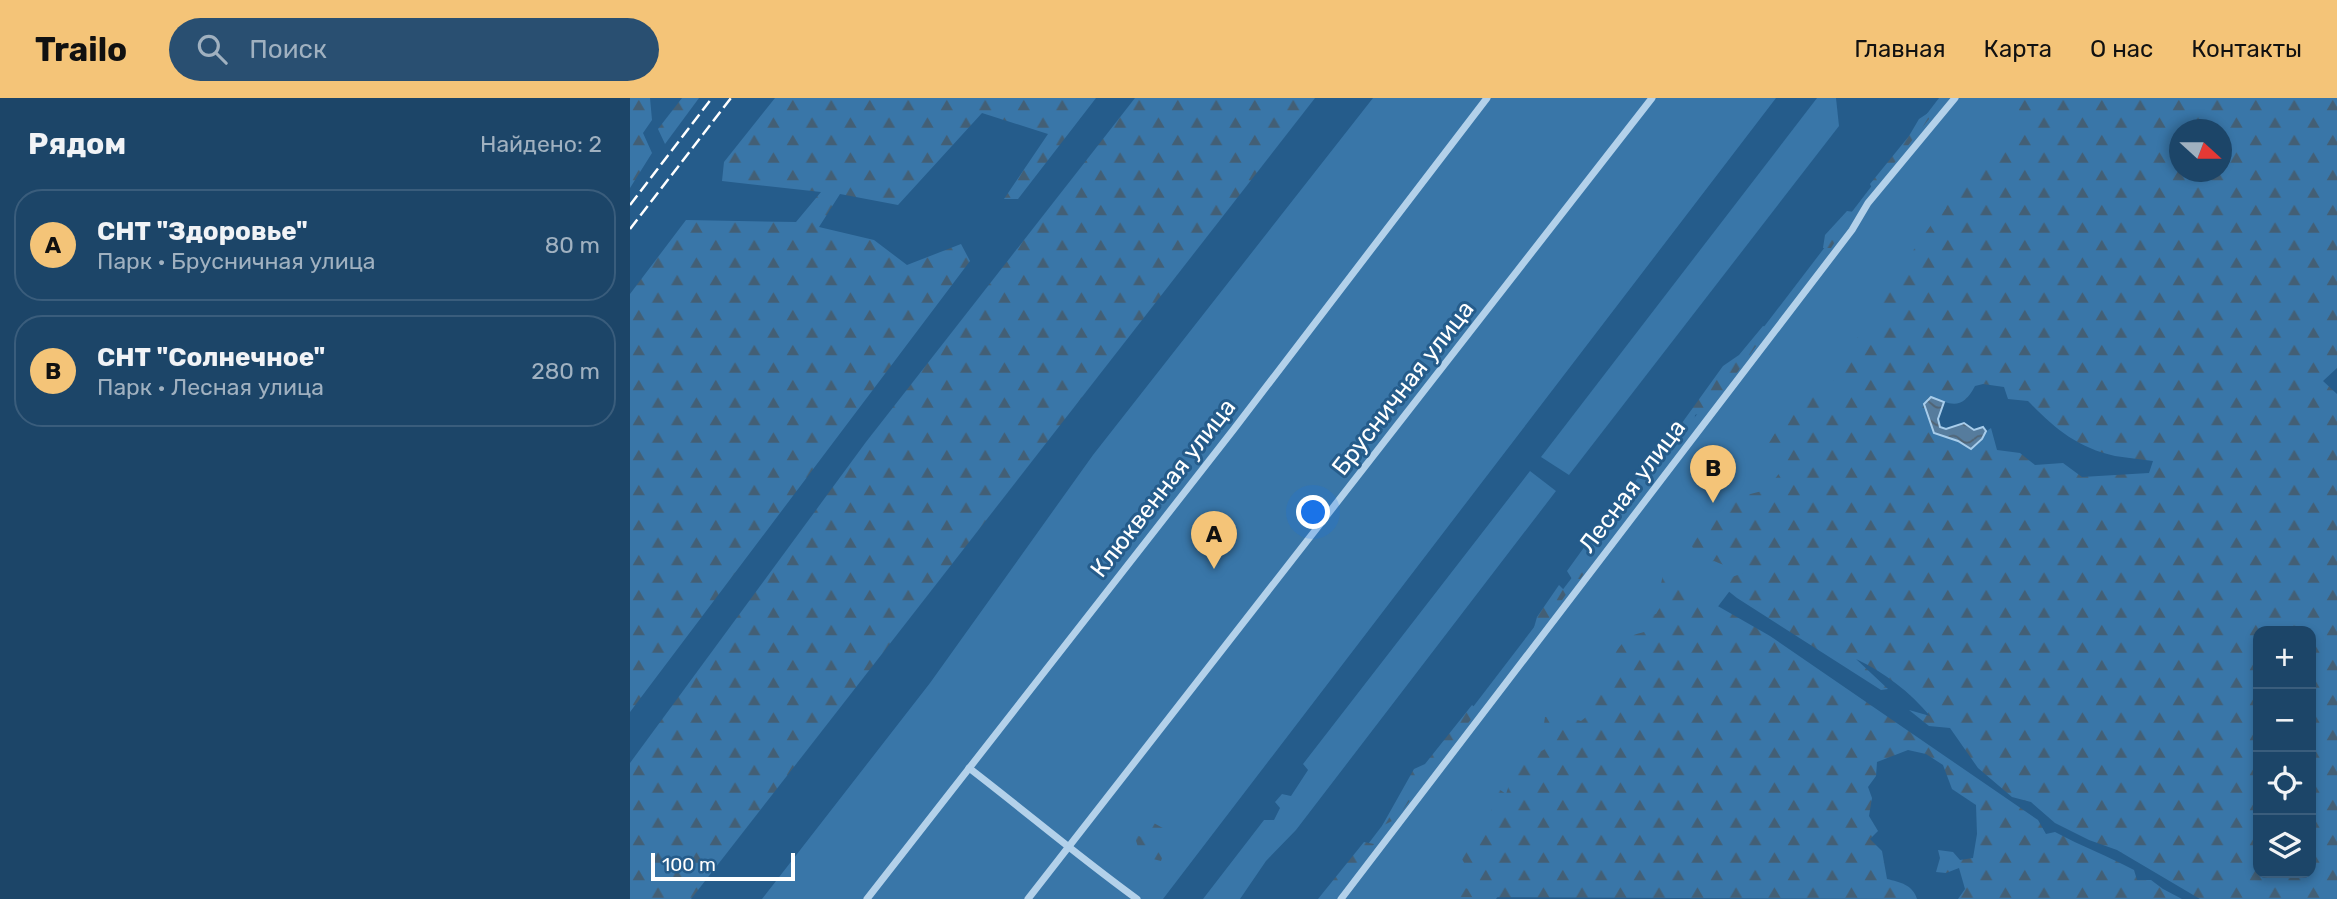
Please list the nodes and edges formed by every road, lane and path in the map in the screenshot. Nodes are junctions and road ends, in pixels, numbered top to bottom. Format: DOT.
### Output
graph roads {
  1 [pos="1487,98"];
  2 [pos="1652,98"];
  3 [pos="1955,98"];
  4 [pos="969,768"];
  5 [pos="1069,846"];
  6 [pos="867,899"];
  7 [pos="1028,899"];
  8 [pos="1137,899"];
  9 [pos="1341,899"];
  1 -- 4 [label="street, Клюквенная улица"];
  2 -- 5 [label="street, Брусничная улица"];
  3 -- 9 [label="street, Лесная улица"];
  4 -- 5 [label="street"];
  4 -- 6 [label="street, Клюквенная улица"];
  5 -- 7 [label="street, Брусничная улица"];
  5 -- 8 [label="street"];
}
